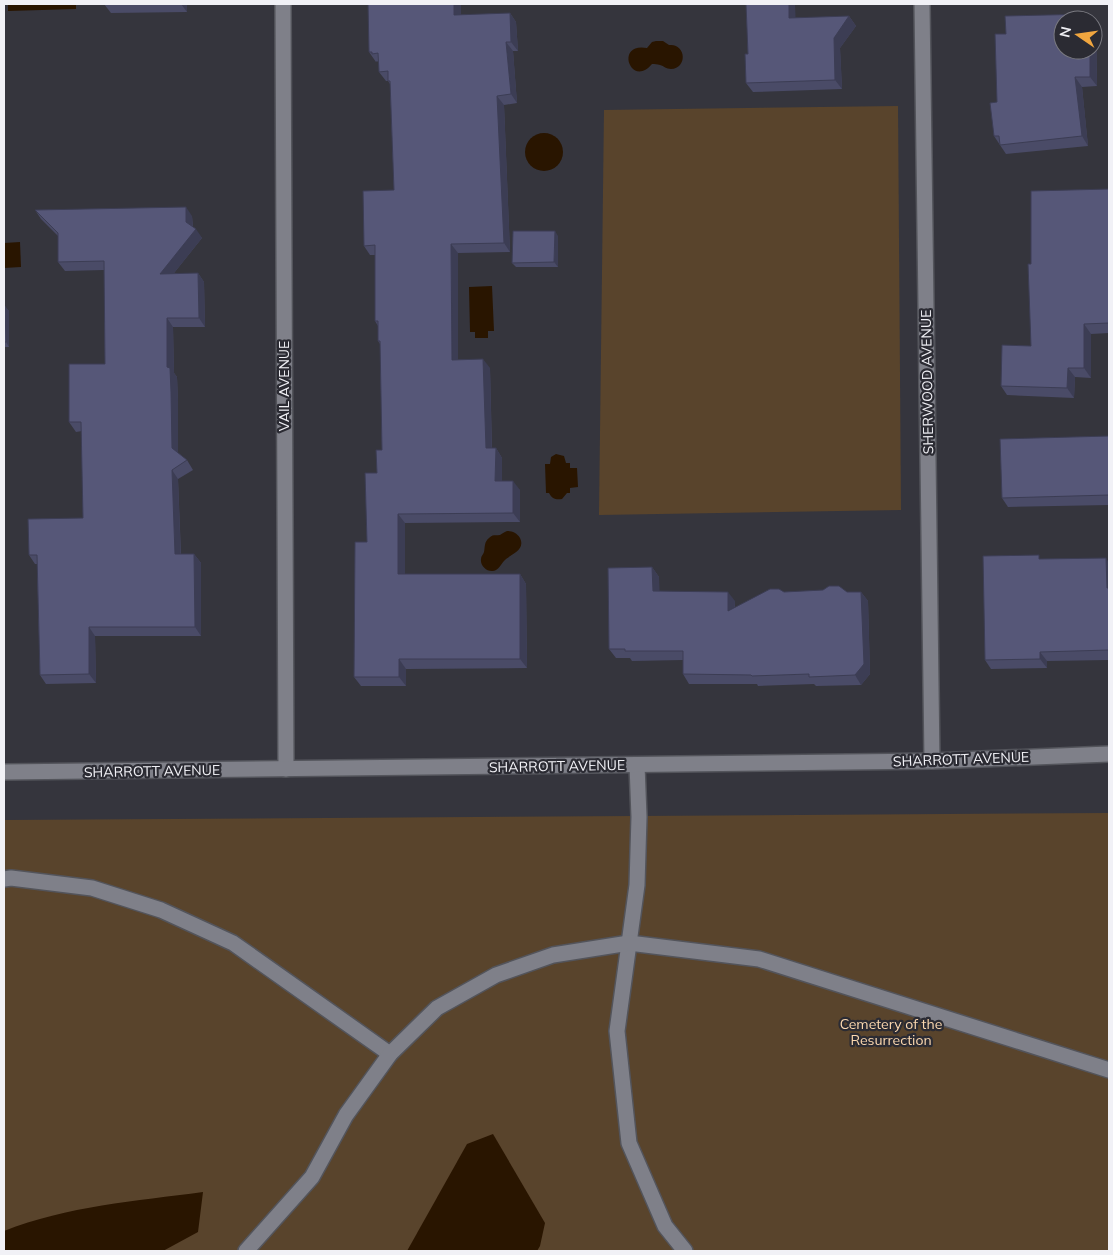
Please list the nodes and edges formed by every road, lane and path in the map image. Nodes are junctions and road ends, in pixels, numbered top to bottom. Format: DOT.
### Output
graph roads {
  1 [pos="283,4"];
  2 [pos="922,4"];
  3 [pos="1109,754"];
  4 [pos="932,761"];
  5 [pos="637,765"];
  6 [pos="286,769"];
  7 [pos="4,772"];
  8 [pos="4,879"];
  9 [pos="629,943"];
  10 [pos="390,1054"];
  11 [pos="1109,1070"];
  12 [pos="246,1251"];
  13 [pos="685,1251"];
  1 -- 6 [label="street, VAIL AVENUE"];
  2 -- 4 [label="street, SHERWOOD AVENUE"];
  3 -- 4 [label="street, SHARROTT AVENUE"];
  4 -- 5 [label="street, SHARROTT AVENUE"];
  5 -- 6 [label="street, SHARROTT AVENUE"];
  5 -- 9 [label="street"];
  6 -- 7 [label="street, SHARROTT AVENUE"];
  8 -- 10 [label="street"];
  9 -- 10 [label="street"];
  9 -- 11 [label="street"];
  9 -- 13 [label="street"];
  10 -- 12 [label="street"];
}
